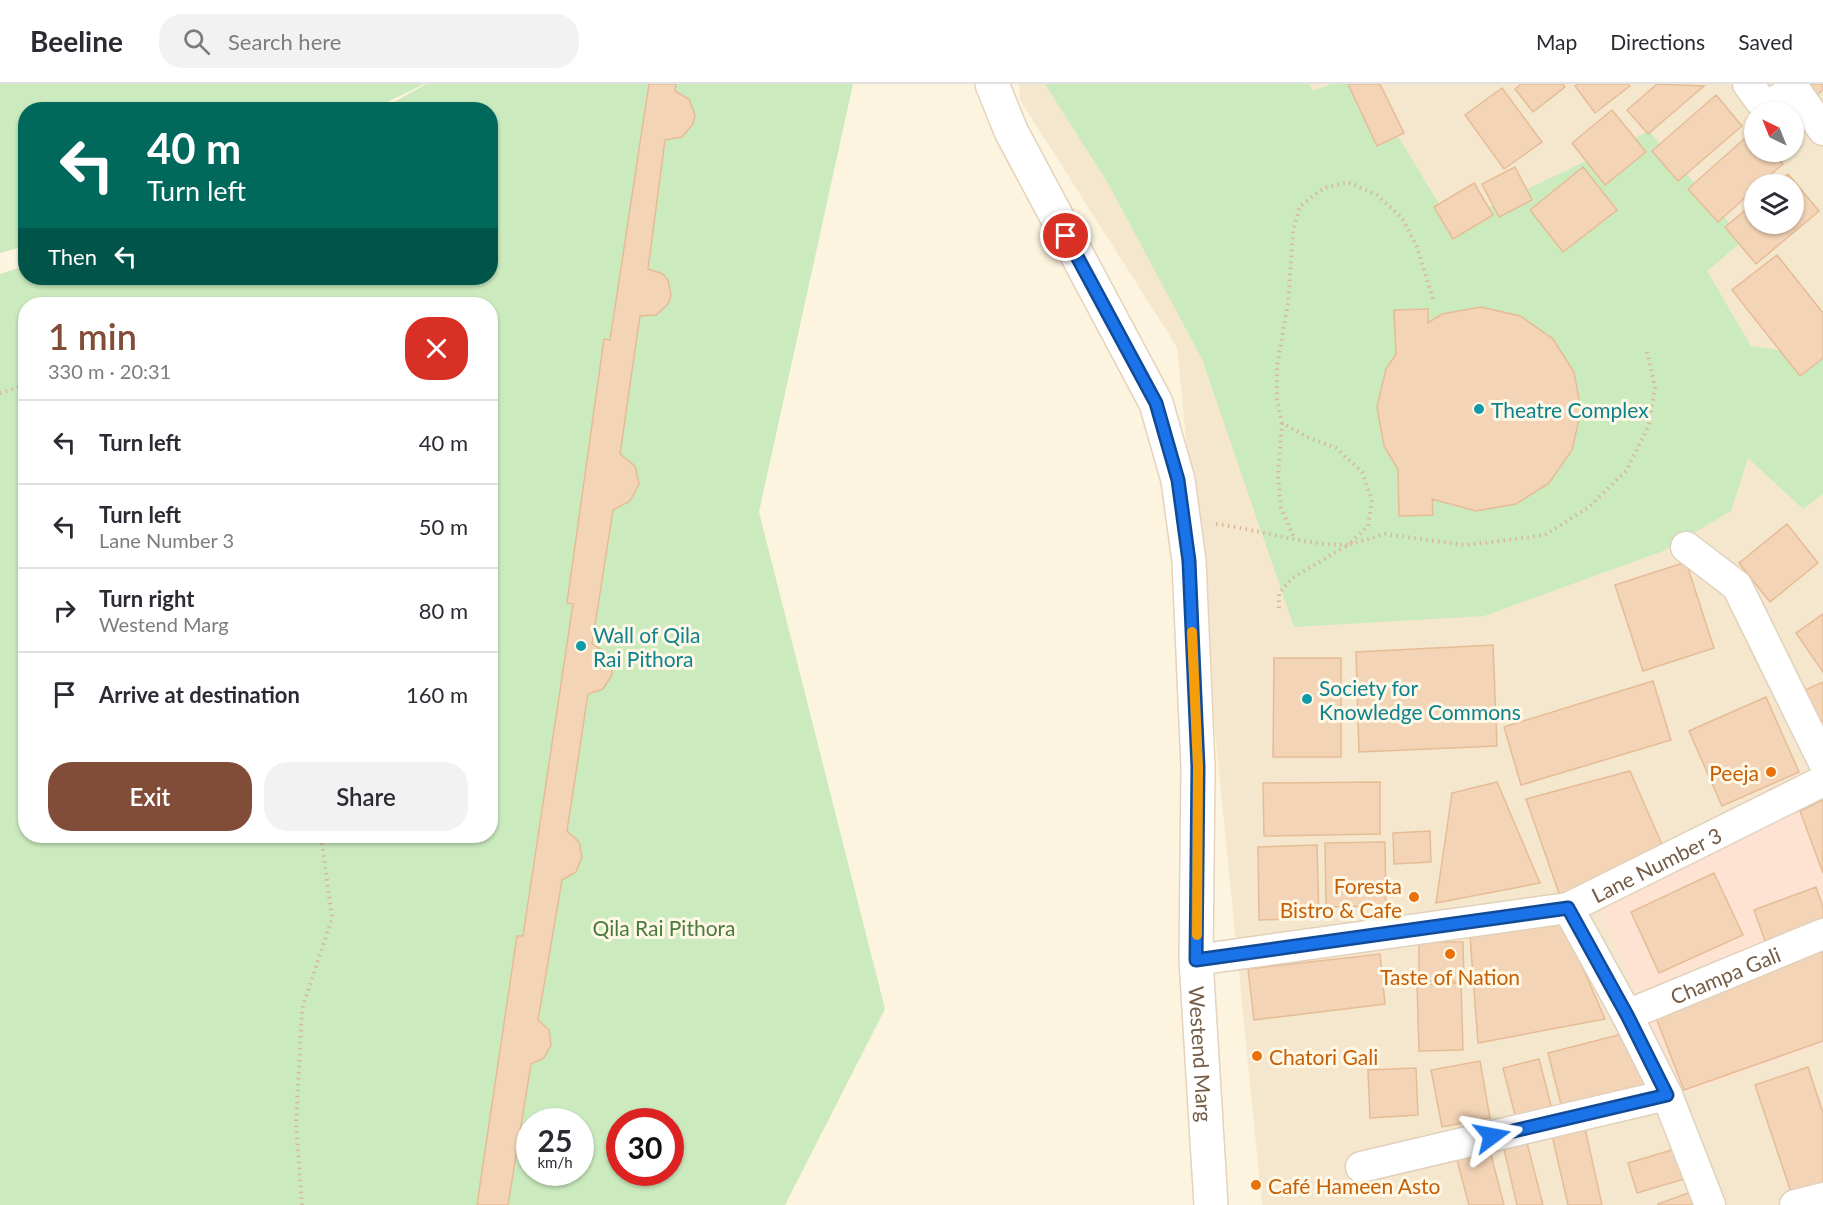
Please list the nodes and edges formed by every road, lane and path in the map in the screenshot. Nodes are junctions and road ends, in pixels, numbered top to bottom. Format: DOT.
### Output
graph roads {
  1 [pos="992,84"];
  2 [pos="1748,84"];
  3 [pos="1823,130"];
  4 [pos="1433,299"];
  5 [pos="1647,352"];
  6 [pos="18,387"];
  7 [pos="0,393"];
  8 [pos="1282,423"];
  9 [pos="1183,519"];
  10 [pos="1295,539"];
  11 [pos="1348,545"];
  12 [pos="1686,547"];
  13 [pos="1279,608"];
  14 [pos="1823,761"];
  15 [pos="1823,781"];
  16 [pos="322,843"];
  17 [pos="1568,908"];
  18 [pos="1823,934"];
  19 [pos="1196,960"];
  20 [pos="1627,1015"];
  21 [pos="1667,1095"];
  22 [pos="1360,1167"];
  23 [pos="1823,1198"];
  24 [pos="303,1205"];
  25 [pos="1211,1205"];
  26 [pos="1710,1205"];
  27 [pos="1795,1205"];
  1 -- 9 [label="street, Westend Marg"];
  2 -- 3 [label="street"];
  4 -- 8 [label="path"];
  5 -- 11 [label="path"];
  6 -- 7 [label="path"];
  8 -- 10 [label="path"];
  8 -- 11 [label="path"];
  9 -- 10 [label="path"];
  9 -- 19 [label="street, Westend Marg"];
  10 -- 11 [label="path"];
  11 -- 13 [label="path"];
  12 -- 14 [label="street"];
  15 -- 17 [label="street, Lane Number 3"];
  16 -- 24 [label="path"];
  17 -- 19 [label="street, Lane Number 3"];
  17 -- 20 [label="street"];
  18 -- 20 [label="street, Champa Gali"];
  19 -- 25 [label="street, Westend Marg"];
  20 -- 21 [label="street"];
  21 -- 22 [label="street"];
  21 -- 26 [label="street"];
  23 -- 27 [label="street"];
}
